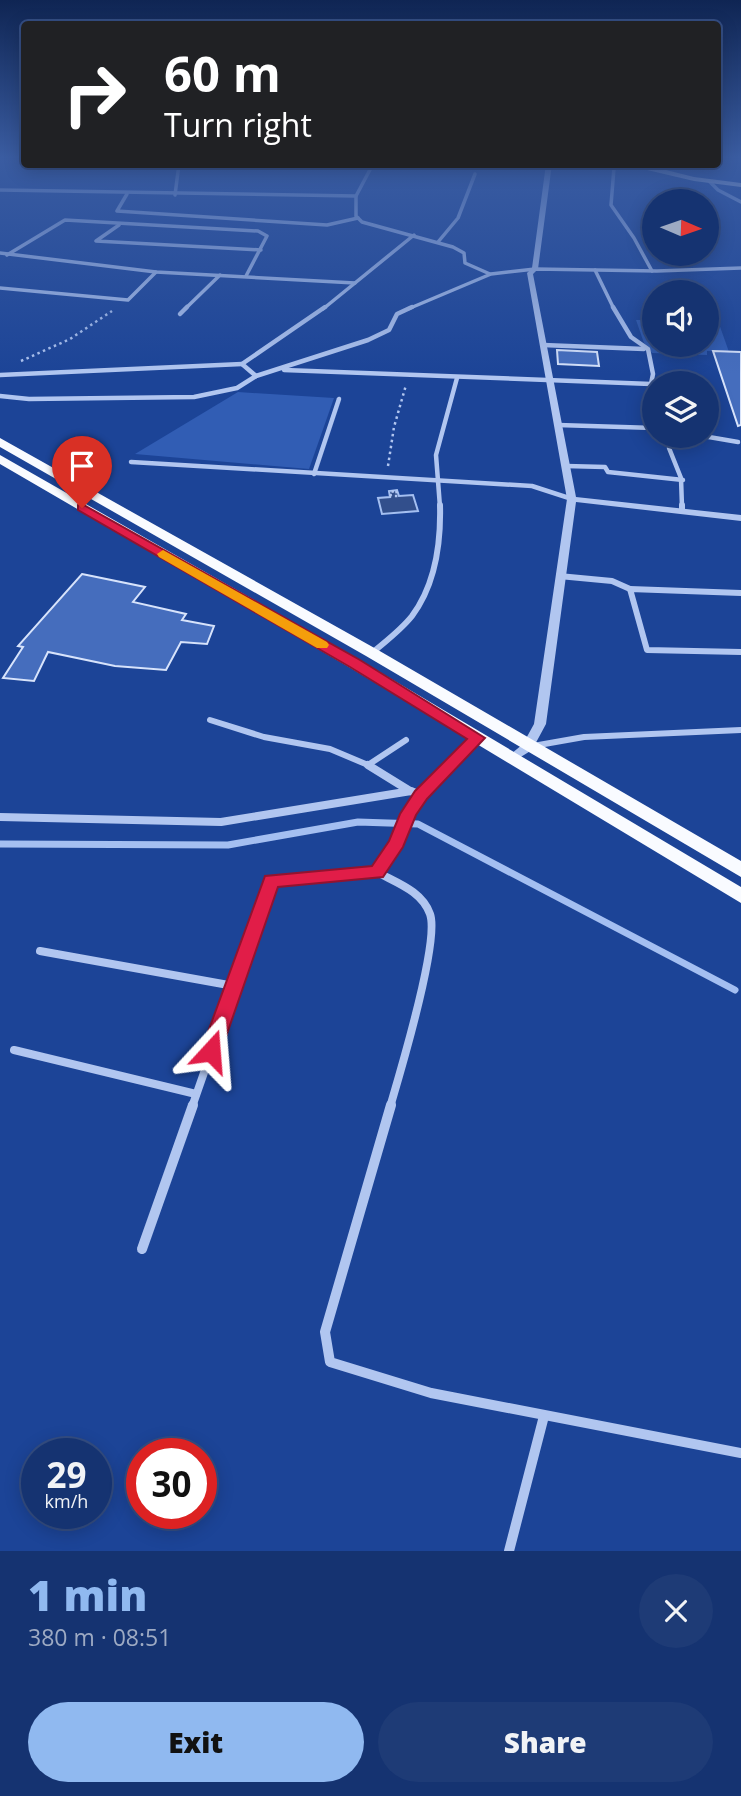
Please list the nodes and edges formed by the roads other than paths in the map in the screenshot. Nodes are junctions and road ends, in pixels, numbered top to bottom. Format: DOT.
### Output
graph roads {
  1 [pos="49,229"];
  2 [pos="113,229"];
  3 [pos="220,229"];
  4 [pos="389,229"];
  5 [pos="449,229"];
  6 [pos="540,229"];
  7 [pos="628,229"];
  8 [pos="414,236"];
  9 [pos="438,242"];
  10 [pos="261,250"];
  11 [pos="0,253"];
  12 [pos="7,255"];
  13 [pos="741,268"];
  14 [pos="535,269"];
  15 [pos="595,270"];
  16 [pos="652,271"];
  17 [pos="156,272"];
  18 [pos="491,274"];
  19 [pos="220,275"];
  20 [pos="246,276"];
  21 [pos="355,283"];
  22 [pos="0,288"];
  23 [pos="180,314"];
  24 [pos="543,345"];
  25 [pos="642,347"];
  26 [pos="642,349"];
  27 [pos="650,357"];
  28 [pos="242,364"];
  29 [pos="280,370"];
  30 [pos="0,375"];
  31 [pos="256,376"];
  32 [pos="457,378"];
  33 [pos="550,381"];
  34 [pos="0,396"];
  35 [pos="339,400"];
  36 [pos="558,425"];
  37 [pos="642,428"];
  38 [pos="719,439"];
  39 [pos="0,442"];
  40 [pos="738,442"];
  41 [pos="669,448"];
  42 [pos="0,459"];
  43 [pos="131,462"];
  44 [pos="566,466"];
  45 [pos="314,474"];
  46 [pos="683,480"];
  47 [pos="438,481"];
  48 [pos="572,499"];
  49 [pos="682,510"];
  50 [pos="741,518"];
  51 [pos="559,576"];
  52 [pos="630,589"];
  53 [pos="741,593"];
  54 [pos="741,652"];
  55 [pos="372,653"];
  56 [pos="210,720"];
  57 [pos="741,730"];
  58 [pos="477,738"];
  59 [pos="406,740"];
  60 [pos="528,747"];
  61 [pos="511,760"];
  62 [pos="368,765"];
  63 [pos="411,791"];
  64 [pos="421,795"];
  65 [pos="0,817"];
  66 [pos="741,870"];
  67 [pos="377,872"];
  68 [pos="741,895"];
  69 [pos="40,951"];
  70 [pos="234,986"];
  71 [pos="14,1051"];
  72 [pos="196,1094"];
  73 [pos="142,1249"];
  74 [pos="544,1416"];
  75 [pos="741,1452"];
  76 [pos="509,1551"];
  1 -- 12 [label="street"];
  2 -- 10 [label="street"];
  3 -- 10 [label="street"];
  4 -- 8 [label="street"];
  5 -- 9 [label="street"];
  6 -- 14 [label="street"];
  7 -- 16 [label="street"];
  8 -- 9 [label="street"];
  8 -- 21 [label="street"];
  9 -- 18 [label="street"];
  10 -- 20 [label="street"];
  11 -- 12 [label="street"];
  12 -- 17 [label="street"];
  13 -- 16 [label="street"];
  14 -- 15 [label="street"];
  14 -- 18 [label="street"];
  14 -- 24 [label="street"];
  15 -- 16 [label="street"];
  15 -- 25 [label="street"];
  17 -- 19 [label="street"];
  17 -- 22 [label="street"];
  18 -- 29 [label="street"];
  19 -- 20 [label="street"];
  19 -- 23 [label="street"];
  20 -- 21 [label="street"];
  21 -- 28 [label="street"];
  24 -- 26 [label="street"];
  24 -- 33 [label="street"];
  27 -- 33 [label="street"];
  28 -- 30 [label="street"];
  28 -- 31 [label="street"];
  29 -- 31 [label="street"];
  29 -- 32 [label="street"];
  31 -- 34 [label="street"];
  32 -- 33 [label="street"];
  32 -- 47 [label="street"];
  33 -- 36 [label="street"];
  35 -- 45 [label="street"];
  36 -- 37 [label="street"];
  36 -- 44 [label="street"];
  38 -- 40 [label="street"];
  39 -- 55 [label="main road"];
  41 -- 46 [label="street"];
  42 -- 58 [label="main road"];
  43 -- 45 [label="street"];
  44 -- 46 [label="street"];
  44 -- 48 [label="street"];
  45 -- 47 [label="street"];
  46 -- 49 [label="street"];
  47 -- 48 [label="street"];
  47 -- 55 [label="street"];
  48 -- 49 [label="street"];
  48 -- 51 [label="street"];
  49 -- 50 [label="street"];
  51 -- 52 [label="street"];
  51 -- 60 [label="street"];
  52 -- 53 [label="street"];
  52 -- 54 [label="street"];
  55 -- 60 [label="main road"];
  56 -- 62 [label="street"];
  57 -- 60 [label="street"];
  58 -- 61 [label="main road"];
  58 -- 64 [label="street"];
  59 -- 62 [label="street"];
  60 -- 61 [label="street"];
  60 -- 66 [label="main road"];
  61 -- 68 [label="main road"];
  62 -- 63 [label="street"];
  63 -- 64 [label="street"];
  63 -- 65 [label="street"];
  64 -- 67 [label="street"];
  67 -- 70 [label="street"];
  67 -- 74 [label="street"];
  69 -- 70 [label="street"];
  70 -- 72 [label="street"];
  71 -- 72 [label="street"];
  72 -- 73 [label="street"];
  74 -- 75 [label="street"];
  74 -- 76 [label="street"];
}
